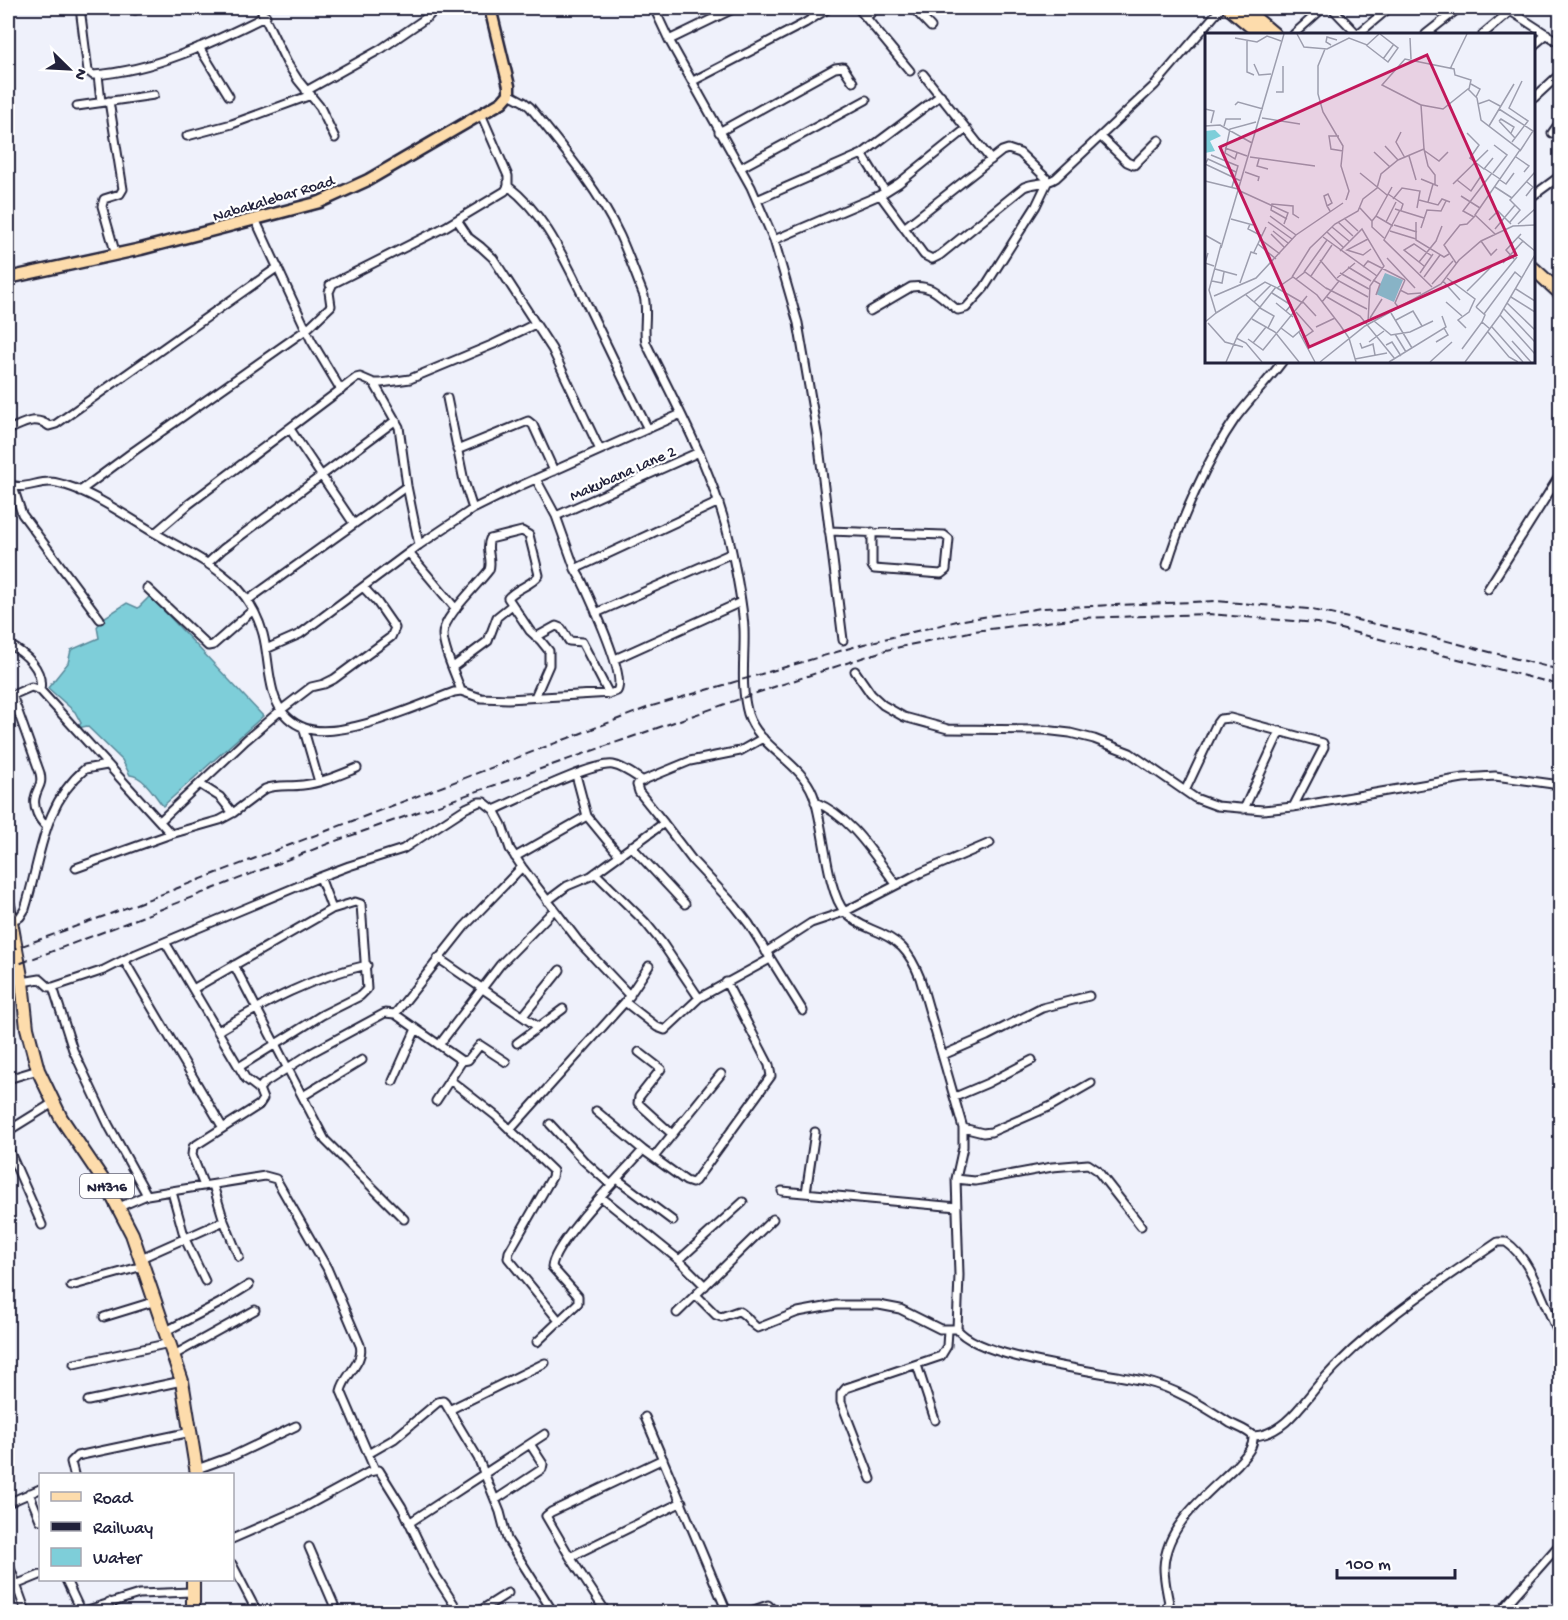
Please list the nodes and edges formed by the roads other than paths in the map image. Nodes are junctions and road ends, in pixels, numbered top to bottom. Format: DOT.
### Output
graph roads {
  1 [pos="80,8"];
  2 [pos="260,8"];
  3 [pos="436,8"];
  4 [pos="490,8"];
  5 [pos="654,8"];
  6 [pos="735,8"];
  7 [pos="829,8"];
  8 [pos="858,8"];
  9 [pos="877,8"];
  10 [pos="913,8"];
  11 [pos="1221,8"];
  12 [pos="1229,8"];
  13 [pos="1242,8"];
  14 [pos="1323,8"];
  15 [pos="1332,8"];
  16 [pos="1389,8"];
  17 [pos="1460,8"];
  18 [pos="266,16"];
  19 [pos="866,17"];
  20 [pos="931,27"];
  21 [pos="1259,33"];
  22 [pos="1273,33"];
  23 [pos="1295,33"];
  24 [pos="1356,33"];
  25 [pos="1358,33"];
  26 [pos="1427,33"];
  27 [pos="1484,33"];
  28 [pos="1547,34"];
  29 [pos="669,40"];
  30 [pos="1560,42"];
  31 [pos="1535,43"];
  32 [pos="199,47"];
  33 [pos="910,70"];
  34 [pos="923,74"];
  35 [pos="1560,74"];
  36 [pos="98,75"];
  37 [pos="693,81"];
  38 [pos="853,82"];
  39 [pos="309,93"];
  40 [pos="154,94"];
  41 [pos="509,94"];
  42 [pos="941,95"];
  43 [pos="229,96"];
  44 [pos="1535,96"];
  45 [pos="866,100"];
  46 [pos="109,101"];
  47 [pos="101,102"];
  48 [pos="77,106"];
  49 [pos="481,114"];
  50 [pos="1560,123"];
  51 [pos="966,129"];
  52 [pos="719,132"];
  53 [pos="1552,133"];
  54 [pos="186,136"];
  55 [pos="1101,137"];
  56 [pos="335,138"];
  57 [pos="1159,140"];
  58 [pos="862,154"];
  59 [pos="991,160"];
  60 [pos="740,168"];
  61 [pos="1560,176"];
  62 [pos="1047,183"];
  63 [pos="508,186"];
  64 [pos="883,193"];
  65 [pos="1535,194"];
  66 [pos="757,201"];
  67 [pos="255,219"];
  68 [pos="457,220"];
  69 [pos="904,228"];
  70 [pos="774,240"];
  71 [pos="116,255"];
  72 [pos="278,267"];
  73 [pos="1535,271"];
  74 [pos="8,278"];
  75 [pos="1560,293"];
  76 [pos="870,311"];
  77 [pos="535,324"];
  78 [pos="307,329"];
  79 [pos="1281,363"];
  80 [pos="374,383"];
  81 [pos="341,390"];
  82 [pos="447,398"];
  83 [pos="681,414"];
  84 [pos="396,420"];
  85 [pos="290,429"];
  86 [pos="648,429"];
  87 [pos="8,430"];
  88 [pos="458,450"];
  89 [pos="600,450"];
  90 [pos="699,452"];
  91 [pos="554,471"];
  92 [pos="1560,475"];
  93 [pos="323,476"];
  94 [pos="536,479"];
  95 [pos="10,485"];
  96 [pos="407,486"];
  97 [pos="80,491"];
  98 [pos="719,502"];
  99 [pos="473,509"];
  100 [pos="556,516"];
  101 [pos="354,524"];
  102 [pos="829,531"];
  103 [pos="872,532"];
  104 [pos="154,533"];
  105 [pos="419,545"];
  106 [pos="409,553"];
  107 [pos="732,553"];
  108 [pos="208,563"];
  109 [pos="1167,564"];
  110 [pos="575,569"];
  111 [pos="363,587"];
  112 [pos="147,588"];
  113 [pos="1488,590"];
  114 [pos="248,600"];
  115 [pos="741,602"];
  116 [pos="512,605"];
  117 [pos="456,609"];
  118 [pos="253,610"];
  119 [pos="596,613"];
  120 [pos="99,619"];
  121 [pos="536,638"];
  122 [pos="843,640"];
  123 [pos="8,644"];
  124 [pos="266,649"];
  125 [pos="615,659"];
  126 [pos="453,667"];
  127 [pos="855,671"];
  128 [pos="40,690"];
  129 [pos="461,692"];
  130 [pos="609,694"];
  131 [pos="10,696"];
  132 [pos="535,698"];
  133 [pos="281,710"];
  134 [pos="303,727"];
  135 [pos="1280,731"];
  136 [pos="763,738"];
  137 [pos="107,765"];
  138 [pos="357,768"];
  139 [pos="576,775"];
  140 [pos="643,781"];
  141 [pos="319,782"];
  142 [pos="201,785"];
  143 [pos="1560,785"];
  144 [pos="1185,791"];
  145 [pos="815,802"];
  146 [pos="1293,807"];
  147 [pos="1244,808"];
  148 [pos="494,810"];
  149 [pos="233,813"];
  150 [pos="587,816"];
  151 [pos="160,821"];
  152 [pos="664,822"];
  153 [pos="46,826"];
  154 [pos="171,834"];
  155 [pos="990,843"];
  156 [pos="631,846"];
  157 [pos="619,855"];
  158 [pos="515,857"];
  159 [pos="522,867"];
  160 [pos="76,868"];
  161 [pos="595,873"];
  162 [pos="320,878"];
  163 [pos="896,884"];
  164 [pos="547,901"];
  165 [pos="8,904"];
  166 [pos="685,904"];
  167 [pos="332,909"];
  168 [pos="554,910"];
  169 [pos="844,912"];
  170 [pos="10,921"];
  171 [pos="165,942"];
  172 [pos="766,952"];
  173 [pos="438,958"];
  174 [pos="770,959"];
  175 [pos="124,960"];
  176 [pos="234,965"];
  177 [pos="367,965"];
  178 [pos="649,966"];
  179 [pos="560,970"];
  180 [pos="22,982"];
  181 [pos="726,982"];
  182 [pos="53,987"];
  183 [pos="482,988"];
  184 [pos="193,989"];
  185 [pos="1089,996"];
  186 [pos="699,998"];
  187 [pos="627,999"];
  188 [pos="256,1008"];
  189 [pos="563,1009"];
  190 [pos="803,1011"];
  191 [pos="395,1014"];
  192 [pos="523,1016"];
  193 [pos="538,1027"];
  194 [pos="416,1029"];
  195 [pos="218,1031"];
  196 [pos="517,1043"];
  197 [pos="275,1044"];
  198 [pos="439,1045"];
  199 [pos="639,1052"];
  200 [pos="943,1055"];
  201 [pos="362,1060"];
  202 [pos="1032,1060"];
  203 [pos="462,1061"];
  204 [pos="506,1062"];
  205 [pos="239,1067"];
  206 [pos="287,1068"];
  207 [pos="38,1070"];
  208 [pos="721,1074"];
  209 [pos="8,1079"];
  210 [pos="450,1080"];
  211 [pos="393,1081"];
  212 [pos="1091,1083"];
  213 [pos="259,1089"];
  214 [pos="303,1096"];
  215 [pos="955,1097"];
  216 [pos="436,1101"];
  217 [pos="53,1103"];
  218 [pos="596,1111"];
  219 [pos="550,1124"];
  220 [pos="223,1128"];
  221 [pos="963,1128"];
  222 [pos="510,1130"];
  223 [pos="8,1131"];
  224 [pos="814,1132"];
  225 [pos="672,1134"];
  226 [pos="8,1148"];
  227 [pos="643,1150"];
  228 [pos="654,1157"];
  229 [pos="956,1179"];
  230 [pos="614,1182"];
  231 [pos="213,1185"];
  232 [pos="204,1186"];
  233 [pos="782,1191"];
  234 [pos="171,1192"];
  235 [pos="806,1193"];
  236 [pos="147,1195"];
  237 [pos="601,1197"];
  238 [pos="743,1202"];
  239 [pos="119,1207"];
  240 [pos="957,1207"];
  241 [pos="404,1219"];
  242 [pos="773,1220"];
  243 [pos="224,1221"];
  244 [pos="674,1221"];
  245 [pos="42,1225"];
  246 [pos="1141,1226"];
  247 [pos="185,1239"];
  248 [pos="239,1257"];
  249 [pos="679,1260"];
  250 [pos="142,1262"];
  251 [pos="205,1281"];
  252 [pos="249,1285"];
  253 [pos="71,1286"];
  254 [pos="705,1286"];
  255 [pos="696,1295"];
  256 [pos="156,1301"];
  257 [pos="255,1310"];
  258 [pos="677,1313"];
  259 [pos="104,1317"];
  260 [pos="560,1322"];
  261 [pos="957,1329"];
  262 [pos="948,1330"];
  263 [pos="1560,1335"];
  264 [pos="537,1342"];
  265 [pos="170,1343"];
  266 [pos="545,1363"];
  267 [pos="74,1364"];
  268 [pos="916,1365"];
  269 [pos="182,1382"];
  270 [pos="88,1401"];
  271 [pos="449,1410"];
  272 [pos="645,1417"];
  273 [pos="935,1420"];
  274 [pos="296,1426"];
  275 [pos="191,1432"];
  276 [pos="545,1434"];
  277 [pos="1253,1437"];
  278 [pos="530,1444"];
  279 [pos="368,1454"];
  280 [pos="663,1459"];
  281 [pos="375,1470"];
  282 [pos="197,1472"];
  283 [pos="74,1473"];
  284 [pos="485,1474"];
  285 [pos="871,1479"];
  286 [pos="39,1489"];
  287 [pos="29,1493"];
  288 [pos="495,1500"];
  289 [pos="682,1502"];
  290 [pos="8,1503"];
  291 [pos="39,1518"];
  292 [pos="409,1523"];
  293 [pos="234,1538"];
  294 [pos="1560,1544"];
  295 [pos="309,1547"];
  296 [pos="570,1557"];
  297 [pos="8,1562"];
  298 [pos="234,1568"];
  299 [pos="39,1575"];
  300 [pos="66,1581"];
  301 [pos="17,1584"];
  302 [pos="192,1586"];
  303 [pos="8,1588"];
  304 [pos="508,1593"];
  305 [pos="109,1602"];
  306 [pos="26,1612"];
  307 [pos="81,1612"];
  308 [pos="113,1612"];
  309 [pos="193,1612"];
  310 [pos="257,1612"];
  311 [pos="337,1612"];
  312 [pos="459,1612"];
  313 [pos="478,1612"];
  314 [pos="553,1612"];
  315 [pos="606,1612"];
  316 [pos="727,1612"];
  317 [pos="748,1612"];
  318 [pos="775,1612"];
  319 [pos="1171,1612"];
  320 [pos="1500,1612"];
  1 -- 36 [label="street"];
  2 -- 18 [label="street"];
  3 -- 39 [label="street"];
  4 -- 41 [label="main road"];
  5 -- 29 [label="street"];
  6 -- 29 [label="street"];
  7 -- 37 [label="street"];
  8 -- 19 [label="street"];
  9 -- 19 [label="street"];
  10 -- 20 [label="street"];
  11 -- 55 [label="street"];
  12 -- 21 [label="highway"];
  13 -- 22 [label="highway"];
  14 -- 23 [label="street"];
  15 -- 24 [label="street"];
  16 -- 25 [label="street"];
  17 -- 26 [label="street"];
  18 -- 32 [label="street"];
  18 -- 39 [label="street"];
  19 -- 33 [label="street"];
  27 -- 28 [label="street"];
  28 -- 30 [label="street"];
  28 -- 31 [label="street"];
  29 -- 37 [label="street"];
  32 -- 36 [label="street"];
  32 -- 43 [label="street"];
  34 -- 42 [label="street"];
  35 -- 44 [label="street"];
  36 -- 47 [label="street"];
  37 -- 52 [label="street"];
  38 -- 52 [label="street"];
  39 -- 54 [label="street"];
  39 -- 56 [label="street"];
  40 -- 46 [label="street"];
  41 -- 49 [label="main road, Nabakalebar Road"];
  41 -- 83 [label="street"];
  42 -- 51 [label="street"];
  42 -- 58 [label="street"];
  45 -- 60 [label="street"];
  46 -- 47 [label="street"];
  46 -- 71 [label="street"];
  47 -- 48 [label="street"];
  49 -- 63 [label="street"];
  49 -- 67 [label="main road, Nabakalebar Road"];
  50 -- 53 [label="street"];
  51 -- 59 [label="street"];
  51 -- 64 [label="street"];
  52 -- 60 [label="street"];
  55 -- 57 [label="street"];
  55 -- 62 [label="street"];
  58 -- 64 [label="street"];
  58 -- 66 [label="street"];
  59 -- 62 [label="street"];
  59 -- 69 [label="street"];
  60 -- 66 [label="street"];
  61 -- 65 [label="street"];
  62 -- 69 [label="street"];
  62 -- 76 [label="street"];
  63 -- 68 [label="street"];
  63 -- 86 [label="street"];
  64 -- 69 [label="street"];
  64 -- 70 [label="street"];
  66 -- 70 [label="street"];
  67 -- 71 [label="main road, Nabakalebar Road"];
  67 -- 72 [label="street"];
  68 -- 77 [label="street"];
  68 -- 78 [label="street"];
  70 -- 102 [label="street"];
  71 -- 74 [label="main road, Nabakalebar Road"];
  72 -- 78 [label="street"];
  72 -- 87 [label="street"];
  73 -- 75 [label="highway"];
  77 -- 80 [label="street"];
  77 -- 89 [label="street"];
  78 -- 81 [label="street"];
  78 -- 97 [label="street"];
  79 -- 109 [label="street"];
  80 -- 81 [label="street"];
  80 -- 84 [label="street"];
  81 -- 85 [label="street"];
  82 -- 88 [label="street"];
  83 -- 86 [label="street"];
  83 -- 90 [label="street"];
  84 -- 93 [label="street"];
  84 -- 96 [label="street"];
  85 -- 93 [label="street"];
  85 -- 104 [label="street"];
  86 -- 89 [label="street"];
  88 -- 91 [label="street"];
  88 -- 99 [label="street"];
  89 -- 91 [label="street"];
  90 -- 98 [label="street"];
  90 -- 100 [label="street, Makubana Lane 2"];
  91 -- 94 [label="street"];
  92 -- 113 [label="street"];
  93 -- 101 [label="street"];
  93 -- 108 [label="street"];
  94 -- 99 [label="street"];
  94 -- 100 [label="street"];
  95 -- 97 [label="street"];
  95 -- 120 [label="street"];
  96 -- 101 [label="street"];
  96 -- 105 [label="street"];
  97 -- 104 [label="street"];
  98 -- 107 [label="street"];
  98 -- 110 [label="street"];
  99 -- 105 [label="street"];
  100 -- 110 [label="street"];
  101 -- 114 [label="street"];
  102 -- 103 [label="street"];
  102 -- 122 [label="street"];
  103 -- 103 [label="street"];
  104 -- 108 [label="street"];
  105 -- 106 [label="street"];
  106 -- 111 [label="street"];
  106 -- 117 [label="street"];
  107 -- 115 [label="street"];
  107 -- 119 [label="street"];
  108 -- 114 [label="street"];
  110 -- 119 [label="street"];
  111 -- 124 [label="street"];
  111 -- 133 [label="street"];
  112 -- 118 [label="street"];
  114 -- 118 [label="street"];
  115 -- 125 [label="street"];
  115 -- 136 [label="street"];
  116 -- 117 [label="street"];
  116 -- 121 [label="street"];
  116 -- 126 [label="street"];
  117 -- 126 [label="street"];
  118 -- 124 [label="street"];
  119 -- 125 [label="street"];
  121 -- 130 [label="street"];
  121 -- 132 [label="street"];
  123 -- 128 [label="street"];
  124 -- 133 [label="street"];
  125 -- 130 [label="street"];
  126 -- 129 [label="street"];
  127 -- 144 [label="street"];
  128 -- 131 [label="street"];
  128 -- 137 [label="street"];
  129 -- 132 [label="street"];
  129 -- 134 [label="street"];
  130 -- 132 [label="street"];
  131 -- 153 [label="street"];
  133 -- 134 [label="street"];
  133 -- 142 [label="street"];
  134 -- 141 [label="street"];
  135 -- 144 [label="street"];
  135 -- 146 [label="street"];
  135 -- 147 [label="street"];
  136 -- 140 [label="street"];
  136 -- 145 [label="street"];
  137 -- 151 [label="street"];
  137 -- 153 [label="street"];
  138 -- 141 [label="street"];
  139 -- 140 [label="street"];
  139 -- 148 [label="street"];
  139 -- 150 [label="street"];
  140 -- 152 [label="street"];
  141 -- 149 [label="street"];
  142 -- 149 [label="street"];
  142 -- 151 [label="street"];
  143 -- 146 [label="street"];
  144 -- 147 [label="street"];
  145 -- 163 [label="street"];
  145 -- 169 [label="street"];
  146 -- 147 [label="street"];
  148 -- 158 [label="street"];
  148 -- 162 [label="street"];
  149 -- 154 [label="street"];
  150 -- 157 [label="street"];
  150 -- 158 [label="street"];
  151 -- 154 [label="street"];
  152 -- 156 [label="street"];
  152 -- 172 [label="street"];
  153 -- 170 [label="street"];
  154 -- 160 [label="street"];
  155 -- 163 [label="street"];
  156 -- 157 [label="street"];
  156 -- 166 [label="street"];
  157 -- 161 [label="street"];
  158 -- 159 [label="street"];
  159 -- 164 [label="street"];
  159 -- 173 [label="street"];
  161 -- 164 [label="street"];
  161 -- 186 [label="street"];
  162 -- 167 [label="street"];
  162 -- 171 [label="street"];
  163 -- 169 [label="street"];
  164 -- 168 [label="street"];
  165 -- 170 [label="highway, NH316"];
  167 -- 176 [label="street"];
  167 -- 177 [label="street"];
  168 -- 183 [label="street"];
  168 -- 187 [label="street"];
  169 -- 172 [label="street"];
  169 -- 200 [label="street"];
  170 -- 180 [label="highway, NH316"];
  171 -- 175 [label="street"];
  171 -- 184 [label="street"];
  172 -- 174 [label="street"];
  173 -- 183 [label="street"];
  173 -- 191 [label="street"];
  174 -- 181 [label="street"];
  174 -- 190 [label="street"];
  175 -- 182 [label="street"];
  175 -- 220 [label="street"];
  176 -- 184 [label="street"];
  176 -- 188 [label="street"];
  177 -- 188 [label="street"];
  177 -- 197 [label="street"];
  178 -- 187 [label="street"];
  179 -- 192 [label="street"];
  180 -- 182 [label="street"];
  180 -- 207 [label="highway, NH316"];
  181 -- 186 [label="street"];
  181 -- 228 [label="street"];
  182 -- 236 [label="street"];
  183 -- 192 [label="street"];
  183 -- 198 [label="street"];
  184 -- 195 [label="street"];
  185 -- 200 [label="street"];
  186 -- 187 [label="street"];
  187 -- 222 [label="street"];
  188 -- 195 [label="street"];
  188 -- 197 [label="street"];
  189 -- 193 [label="street"];
  191 -- 194 [label="street"];
  191 -- 206 [label="street"];
  192 -- 193 [label="street"];
  193 -- 196 [label="street"];
  194 -- 198 [label="street"];
  194 -- 211 [label="street"];
  195 -- 205 [label="street"];
  197 -- 205 [label="street"];
  197 -- 206 [label="street"];
  198 -- 203 [label="street"];
  199 -- 225 [label="street"];
  200 -- 215 [label="street"];
  201 -- 214 [label="street"];
  202 -- 215 [label="street"];
  203 -- 204 [label="street"];
  203 -- 210 [label="street"];
  205 -- 213 [label="street"];
  206 -- 213 [label="street"];
  206 -- 214 [label="street"];
  207 -- 209 [label="street"];
  207 -- 217 [label="highway, NH316"];
  208 -- 225 [label="street"];
  210 -- 216 [label="street"];
  210 -- 222 [label="street"];
  212 -- 221 [label="street"];
  213 -- 220 [label="street"];
  214 -- 241 [label="street"];
  215 -- 221 [label="street"];
  217 -- 223 [label="street"];
  217 -- 239 [label="highway, NH316"];
  218 -- 227 [label="street"];
  219 -- 230 [label="street"];
  220 -- 232 [label="street"];
  221 -- 229 [label="street"];
  222 -- 260 [label="street"];
  224 -- 235 [label="street"];
  225 -- 228 [label="street"];
  226 -- 245 [label="street"];
  227 -- 228 [label="street"];
  227 -- 230 [label="street"];
  229 -- 240 [label="street"];
  229 -- 246 [label="street"];
  230 -- 237 [label="street"];
  230 -- 244 [label="street"];
  231 -- 232 [label="street"];
  231 -- 243 [label="street"];
  231 -- 279 [label="street"];
  232 -- 234 [label="street"];
  233 -- 235 [label="street"];
  234 -- 236 [label="street"];
  234 -- 247 [label="street"];
  235 -- 240 [label="street"];
  236 -- 239 [label="street"];
  237 -- 249 [label="street"];
  237 -- 260 [label="street"];
  238 -- 249 [label="street"];
  239 -- 250 [label="highway, NH316"];
  240 -- 261 [label="street"];
  242 -- 254 [label="street"];
  243 -- 247 [label="street"];
  243 -- 248 [label="street"];
  247 -- 250 [label="street"];
  247 -- 251 [label="street"];
  249 -- 254 [label="street"];
  250 -- 253 [label="street"];
  250 -- 256 [label="highway, NH316"];
  252 -- 265 [label="street"];
  254 -- 255 [label="street"];
  255 -- 258 [label="street"];
  255 -- 262 [label="street"];
  256 -- 259 [label="street"];
  256 -- 265 [label="highway, NH316"];
  257 -- 265 [label="street"];
  260 -- 264 [label="street"];
  261 -- 262 [label="street"];
  261 -- 277 [label="street"];
  262 -- 268 [label="street"];
  263 -- 277 [label="street"];
  265 -- 267 [label="street"];
  265 -- 269 [label="highway, NH316"];
  266 -- 271 [label="street"];
  268 -- 273 [label="street"];
  268 -- 285 [label="street"];
  269 -- 270 [label="street"];
  269 -- 275 [label="highway, NH316"];
  271 -- 279 [label="street"];
  271 -- 284 [label="street"];
  272 -- 280 [label="street"];
  274 -- 282 [label="street"];
  275 -- 282 [label="highway, NH316"];
  275 -- 283 [label="street"];
  276 -- 278 [label="street"];
  277 -- 319 [label="street"];
  278 -- 284 [label="street"];
  278 -- 288 [label="street"];
  279 -- 281 [label="street"];
  280 -- 289 [label="street"];
  280 -- 296 [label="street"];
  281 -- 292 [label="street"];
  281 -- 293 [label="street"];
  284 -- 288 [label="street"];
  284 -- 292 [label="street"];
  286 -- 287 [label="street"];
  287 -- 290 [label="street"];
  287 -- 291 [label="street"];
  288 -- 314 [label="street"];
  289 -- 296 [label="street"];
  289 -- 316 [label="street"];
  292 -- 312 [label="street"];
  294 -- 320 [label="street"];
  295 -- 311 [label="street"];
  296 -- 315 [label="street"];
  297 -- 301 [label="street"];
  298 -- 310 [label="street"];
  299 -- 301 [label="street"];
  300 -- 307 [label="street"];
  301 -- 303 [label="street"];
  301 -- 306 [label="street"];
  302 -- 305 [label="street"];
  302 -- 309 [label="highway"];
  304 -- 313 [label="street"];
  305 -- 307 [label="street"];
  305 -- 308 [label="street"];
  317 -- 318 [label="street"];
}
